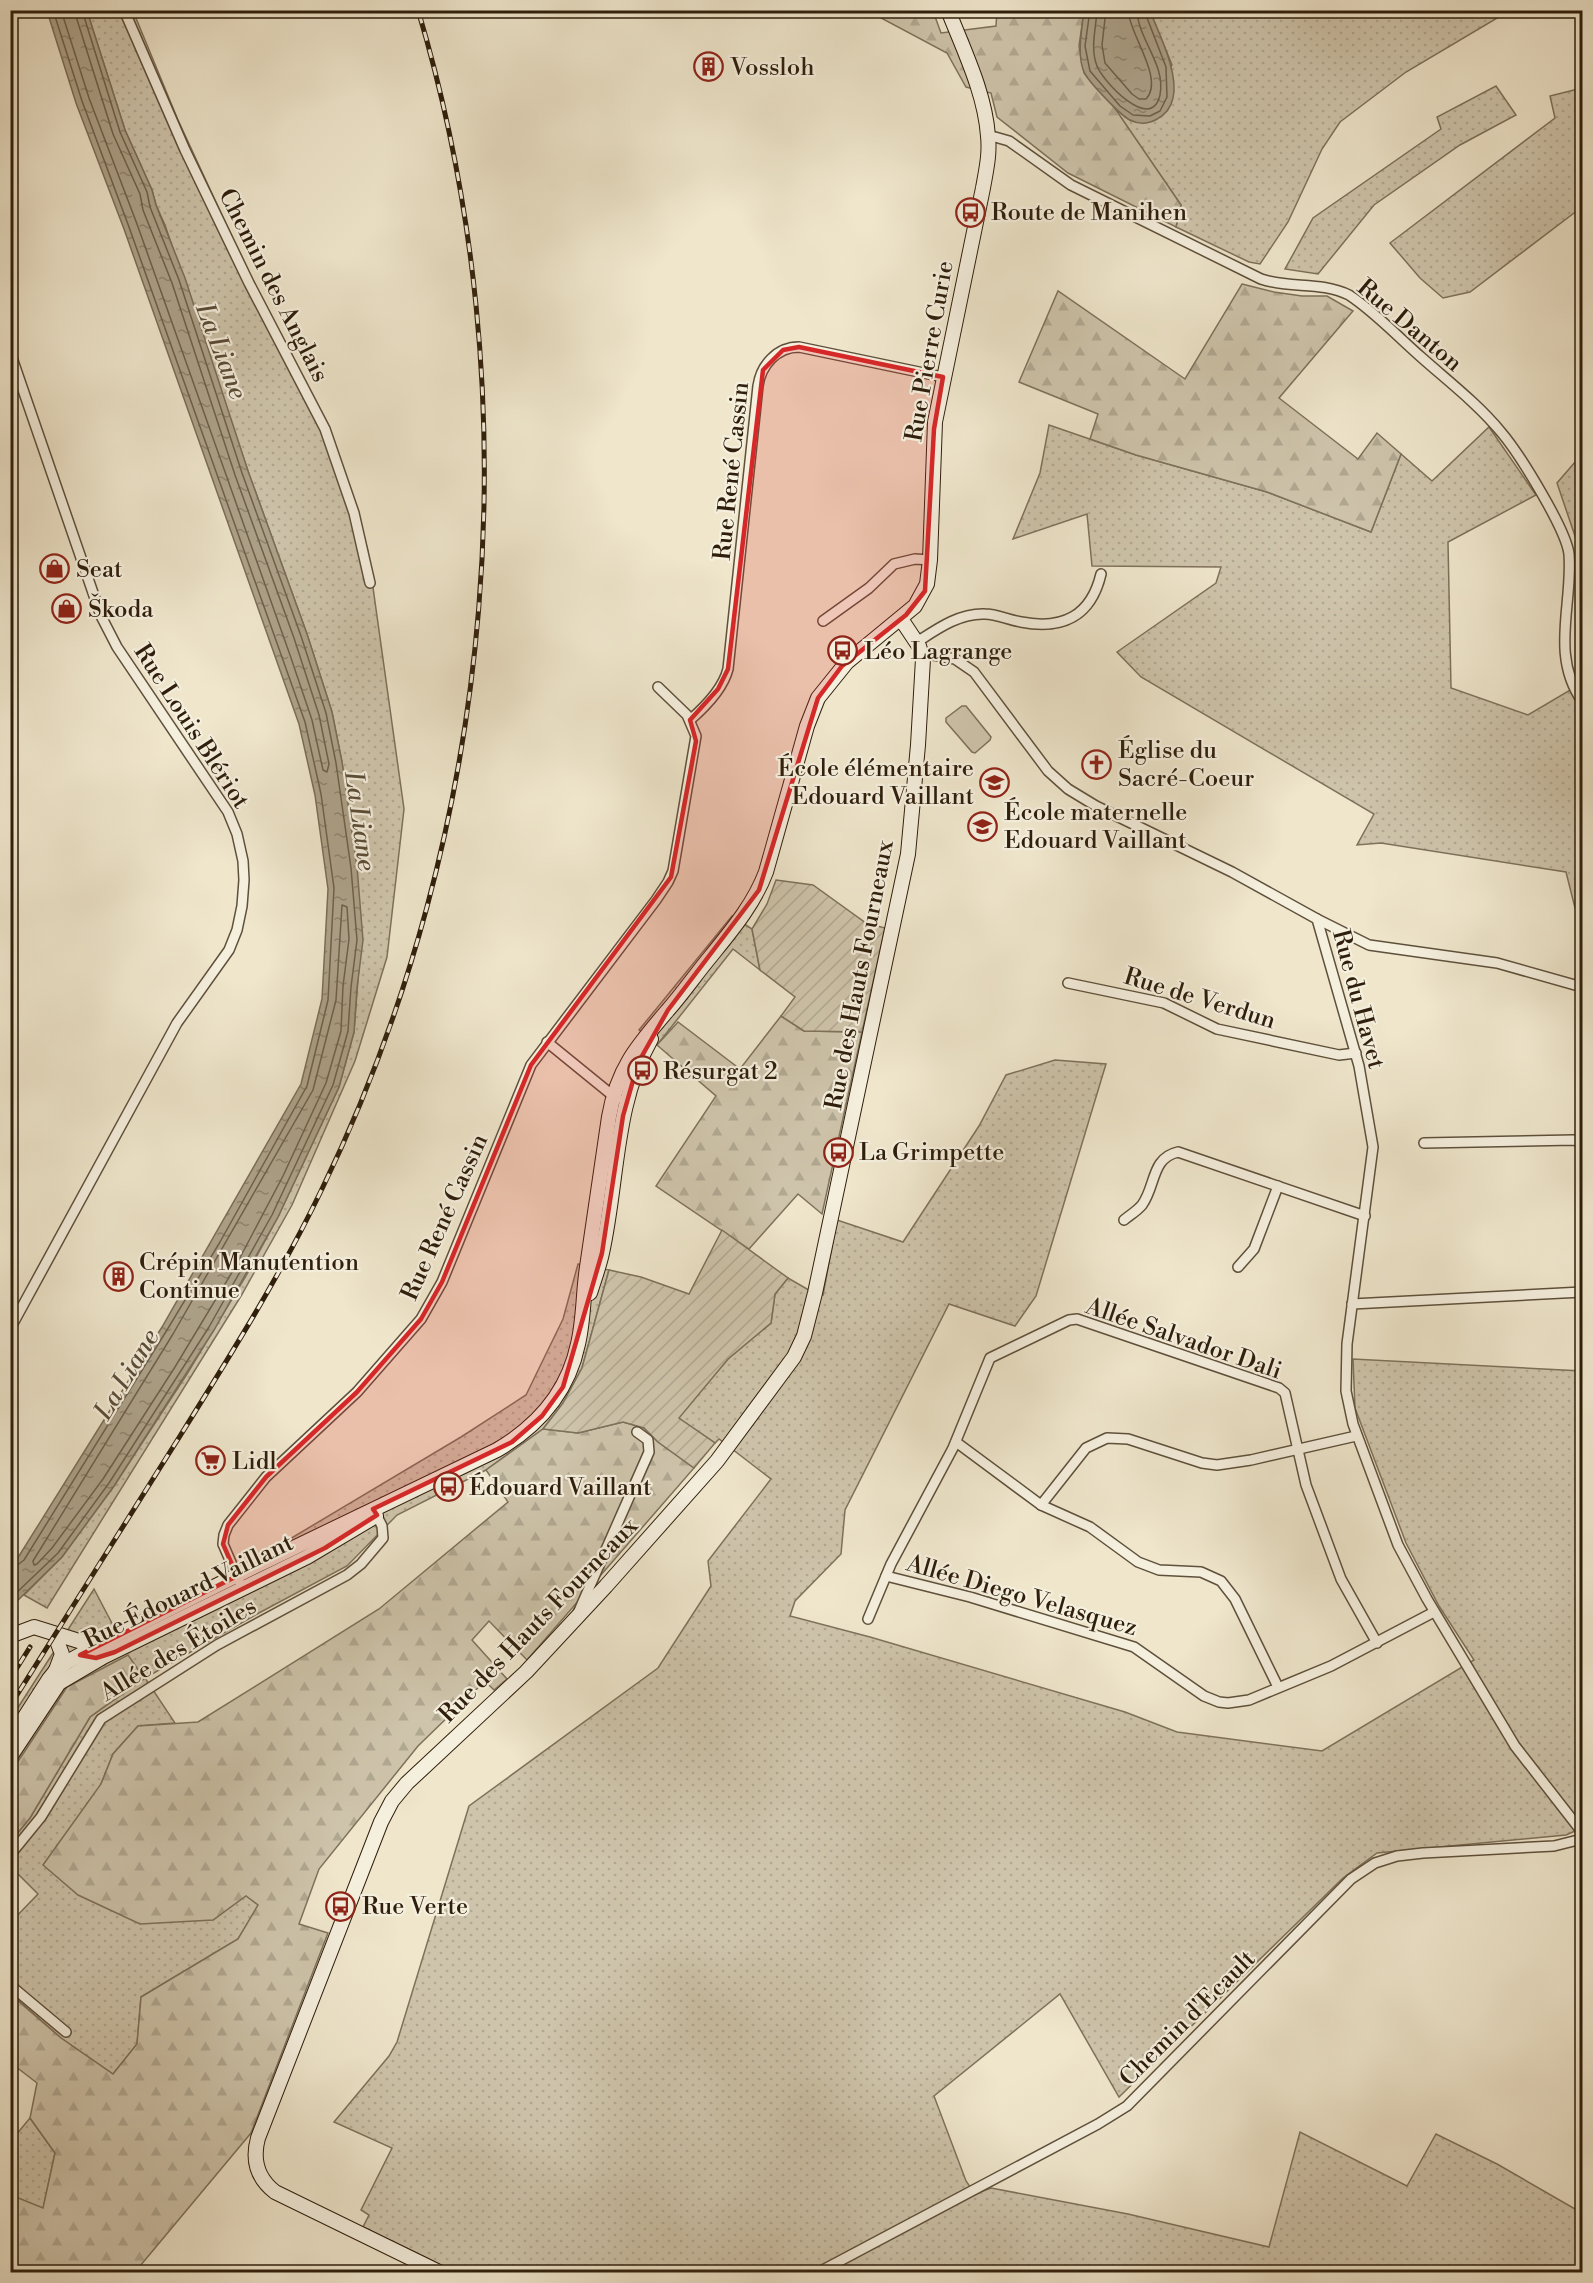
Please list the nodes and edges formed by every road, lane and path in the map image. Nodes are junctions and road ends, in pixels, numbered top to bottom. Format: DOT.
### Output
graph roads {
  1 [pos="124,10"];
  2 [pos="948,10"];
  3 [pos="988,138"];
  4 [pos="10,351"];
  5 [pos="943,377"];
  6 [pos="930,560"];
  7 [pos="1101,574"];
  8 [pos="370,583"];
  9 [pos="901,619"];
  10 [pos="823,621"];
  11 [pos="920,648"];
  12 [pos="658,687"];
  13 [pos="1582,701"];
  14 [pos="690,720"];
  15 [pos="1317,919"];
  16 [pos="1068,983"];
  17 [pos="1582,987"];
  18 [pos="668,1010"];
  19 [pos="547,1042"];
  20 [pos="1356,1053"];
  21 [pos="613,1097"];
  22 [pos="625,1106"];
  23 [pos="1424,1143"];
  24 [pos="1582,1143"];
  25 [pos="1278,1186"];
  26 [pos="1365,1216"];
  27 [pos="1124,1220"];
  28 [pos="1238,1266"];
  29 [pos="1582,1292"];
  30 [pos="1352,1304"];
  31 [pos="582,1324"];
  32 [pos="10,1329"];
  33 [pos="637,1432"];
  34 [pos="1356,1436"];
  35 [pos="956,1442"];
  36 [pos="1297,1450"];
  37 [pos="1041,1505"];
  38 [pos="375,1513"];
  39 [pos="885,1576"];
  40 [pos="240,1582"];
  41 [pos="1434,1612"];
  42 [pos="576,1618"];
  43 [pos="868,1619"];
  44 [pos="17,1633"];
  45 [pos="114,1637"];
  46 [pos="1377,1643"];
  47 [pos="71,1649"];
  48 [pos="103,1657"];
  49 [pos="57,1677"];
  50 [pos="1278,1687"];
  51 [pos="10,1740"];
  52 [pos="10,1757"];
  53 [pos="1582,1832"];
  54 [pos="1582,1839"];
  55 [pos="10,1856"];
  56 [pos="10,1985"];
  57 [pos="66,2032"];
  58 [pos="439,2272"];
  59 [pos="819,2272"];
  1 -- 8 [label="street, Chemin des Anglais"];
  2 -- 3 [label="street, Rue Pierre Curie"];
  3 -- 5 [label="street, Rue Pierre Curie"];
  3 -- 13 [label="street, Rue Danton"];
  4 -- 32 [label="street, Rue Louis Blériot"];
  5 -- 6 [label="street, Rue Pierre Curie"];
  5 -- 14 [label="street, Rue René Cassin"];
  6 -- 9 [label="street, Rue Pierre Curie"];
  6 -- 10 [label="street"];
  7 -- 11 [label="street"];
  9 -- 11 [label="street"];
  9 -- 18 [label="street, Rue Édouard Vaillant"];
  11 -- 15 [label="street, Rue du Havet"];
  11 -- 42 [label="street, Rue des Hauts Fourneaux"];
  12 -- 14 [label="street"];
  14 -- 19 [label="street, Rue René Cassin"];
  15 -- 17 [label="street"];
  15 -- 20 [label="street, Rue du Havet"];
  16 -- 20 [label="street, Rue de Verdun"];
  18 -- 21 [label="street, Rue Édouard Vaillant"];
  18 -- 22 [label="street, Rue Édouard Vaillant"];
  19 -- 21 [label="street"];
  19 -- 40 [label="street, Rue René Cassin"];
  20 -- 26 [label="street, Rue du Havet"];
  21 -- 22 [label="street"];
  21 -- 31 [label="street, Rue Édouard Vaillant"];
  22 -- 31 [label="street, Rue Édouard Vaillant"];
  23 -- 24 [label="street"];
  25 -- 26 [label="street"];
  25 -- 27 [label="street"];
  25 -- 28 [label="street"];
  26 -- 30 [label="street, Rue du Havet"];
  29 -- 30 [label="street"];
  30 -- 34 [label="street, Rue du Havet"];
  31 -- 38 [label="street, Rue Édouard Vaillant"];
  33 -- 42 [label="street"];
  34 -- 36 [label="street"];
  34 -- 41 [label="street, Rue du Havet"];
  35 -- 36 [label="street, Allée Salvador Dali"];
  35 -- 37 [label="street"];
  35 -- 39 [label="street, Allée Salvador Dali"];
  36 -- 37 [label="street"];
  36 -- 46 [label="street, Allée Salvador Dali"];
  37 -- 50 [label="street"];
  38 -- 40 [label="street, Rue Édouard Vaillant"];
  38 -- 55 [label="street, Allée des Étoiles"];
  39 -- 43 [label="street, Allée Salvador Dali"];
  39 -- 50 [label="street, Allée Diego Velasquez"];
  40 -- 45 [label="street, Rue Édouard Vaillant"];
  40 -- 48 [label="street, Rue Édouard Vaillant"];
  41 -- 46 [label="street, Allée Diego Velasquez"];
  41 -- 53 [label="street, Rue du Havet"];
  42 -- 58 [label="street, Rue des Hauts Fourneaux"];
  44 -- 47 [label="street"];
  45 -- 47 [label="street, Rue Édouard Vaillant"];
  45 -- 47 [label="street"];
  46 -- 50 [label="street, Allée Diego Velasquez"];
  47 -- 48 [label="street"];
  47 -- 49 [label="street, Rue Édouard Vaillant"];
  47 -- 49 [label="street"];
  48 -- 49 [label="street, Rue Édouard Vaillant"];
  49 -- 51 [label="street, Rue Édouard Vaillant"];
  49 -- 52 [label="street, Rue Édouard Vaillant"];
  54 -- 59 [label="street, Chemin d'Ecault"];
  56 -- 57 [label="street"];
}
